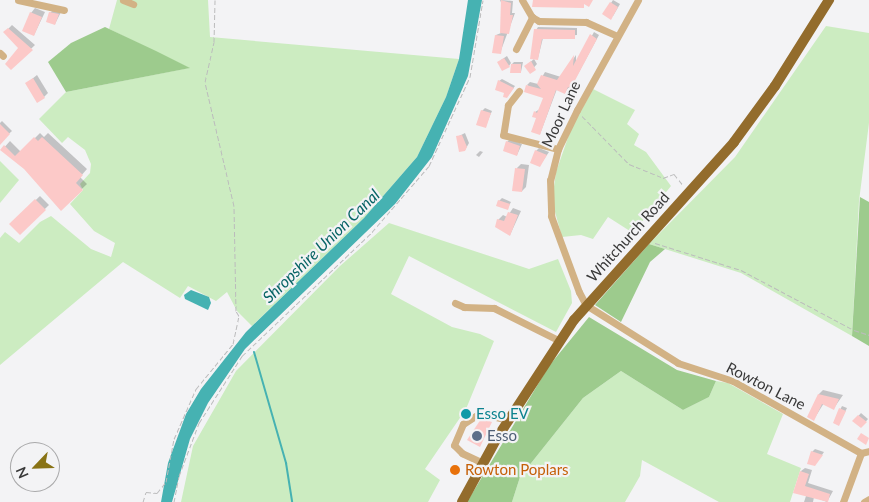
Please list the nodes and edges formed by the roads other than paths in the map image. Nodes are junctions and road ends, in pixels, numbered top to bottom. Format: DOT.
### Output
graph roads {
  1 [pos="18,0"];
  2 [pos="124,0"];
  3 [pos="522,0"];
  4 [pos="638,0"];
  5 [pos="829,0"];
  6 [pos="133,4"];
  7 [pos="64,10"];
  8 [pos="532,17"];
  9 [pos="617,36"];
  10 [pos="516,49"];
  11 [pos="519,91"];
  12 [pos="558,149"];
  13 [pos="455,303"];
  14 [pos="586,305"];
  15 [pos="560,341"];
  16 [pos="508,420"];
  17 [pos="865,452"];
  18 [pos="483,463"];
  19 [pos="869,499"];
  20 [pos="462,502"];
  21 [pos="843,502"];
  22 [pos="864,502"];
  1 -- 7 [label="street"];
  2 -- 6 [label="street"];
  3 -- 8 [label="street"];
  4 -- 9 [label="street, Moor Lane"];
  5 -- 14 [label="highway, Whitchurch Road"];
  8 -- 9 [label="street"];
  8 -- 10 [label="street"];
  9 -- 12 [label="street, Moor Lane"];
  11 -- 12 [label="street"];
  12 -- 14 [label="street, Moor Lane"];
  13 -- 15 [label="street"];
  14 -- 15 [label="highway, Whitchurch Road"];
  14 -- 17 [label="street, Rowton Lane"];
  15 -- 16 [label="highway, Whitchurch Road"];
  16 -- 18 [label="highway, Whitchurch Road"];
  16 -- 18 [label="street"];
  17 -- 21 [label="street, Rowton Lane"];
  18 -- 20 [label="highway, Whitchurch Road"];
  19 -- 22 [label="street"];
}
